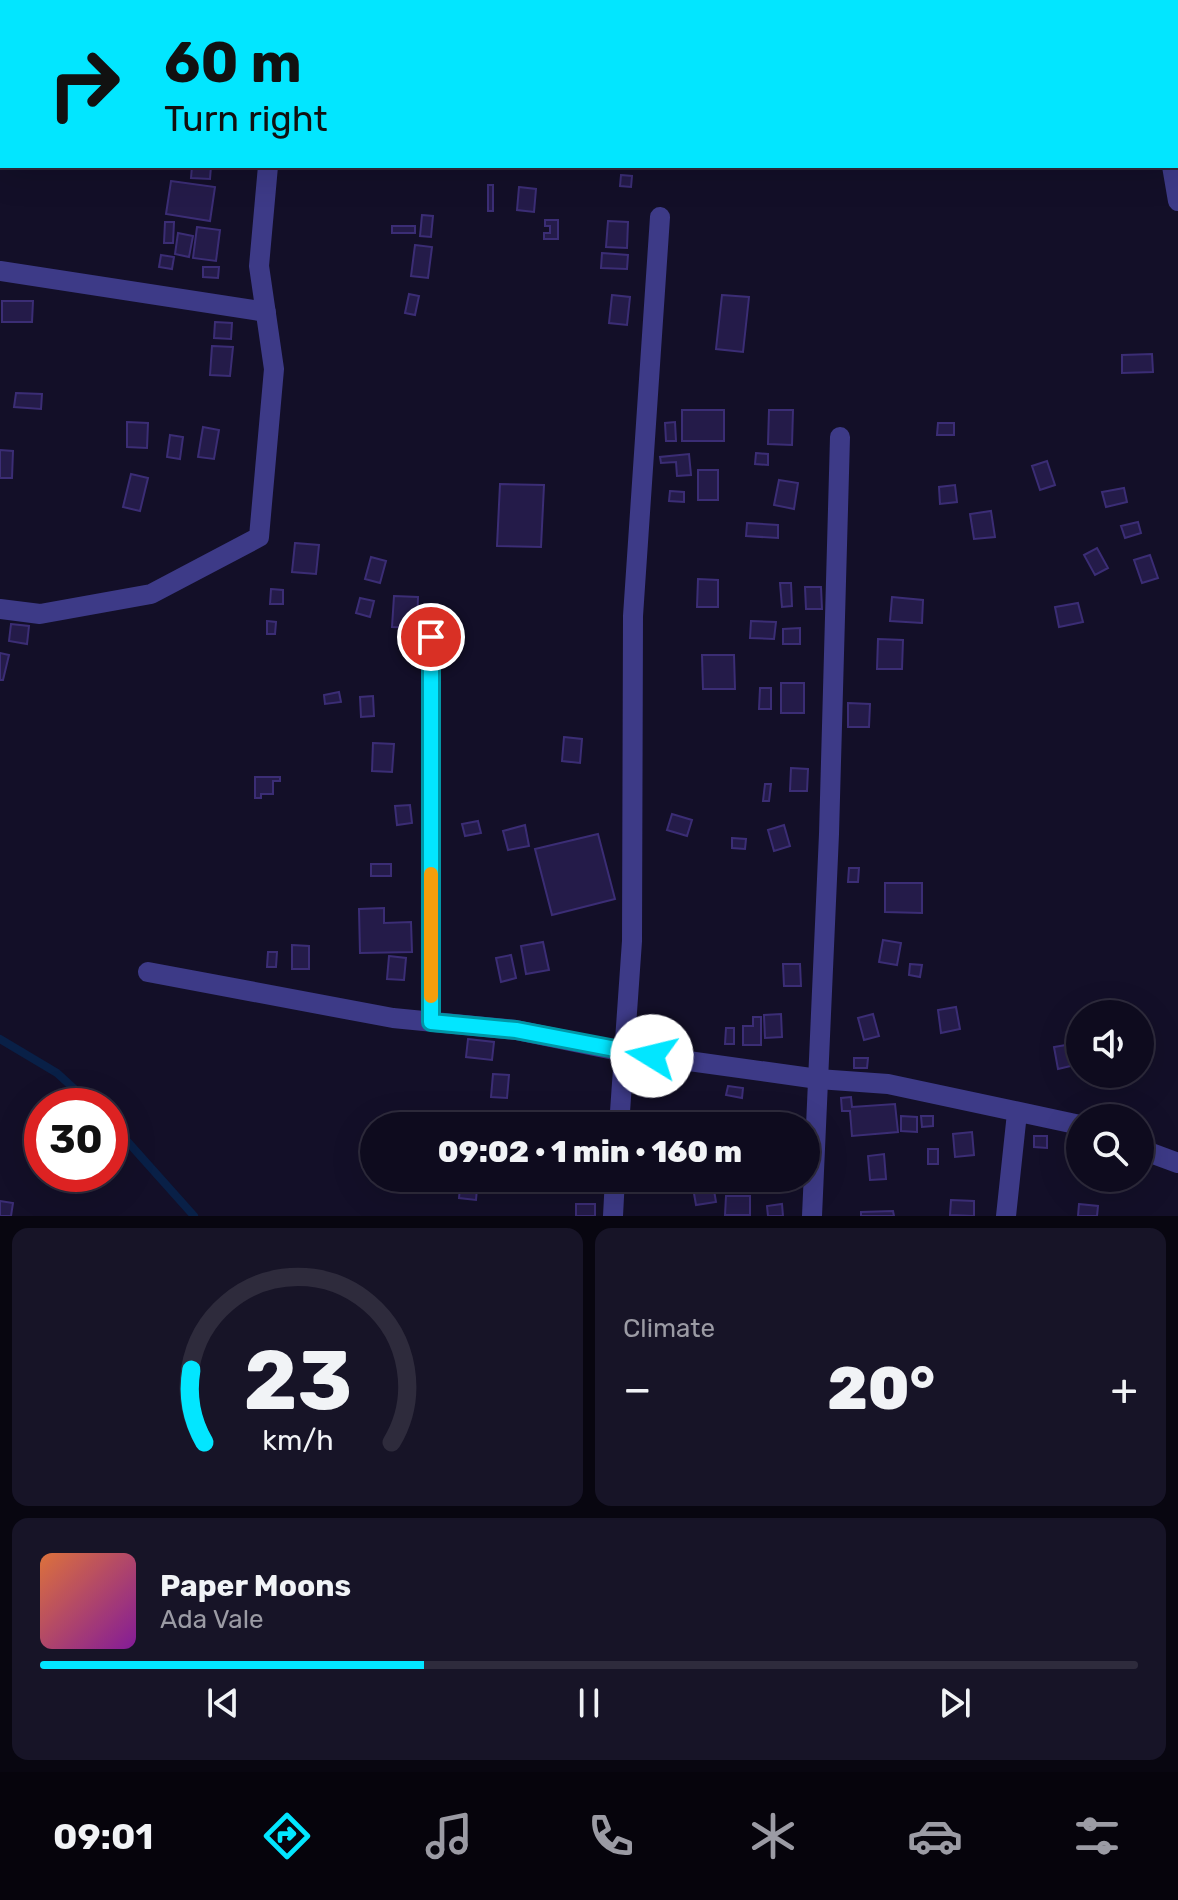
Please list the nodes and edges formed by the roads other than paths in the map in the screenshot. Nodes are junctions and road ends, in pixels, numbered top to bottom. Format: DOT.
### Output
graph roads {
  1 [pos="268,168"];
  2 [pos="1172,168"];
  3 [pos="1178,201"];
  4 [pos="660,217"];
  5 [pos="0,271"];
  6 [pos="266,312"];
  7 [pos="840,437"];
  8 [pos="0,609"];
  9 [pos="431,637"];
  10 [pos="148,972"];
  11 [pos="431,1022"];
  12 [pos="624,1052"];
  13 [pos="818,1079"];
  14 [pos="620,1112"];
  15 [pos="1017,1113"];
  16 [pos="1066,1122"];
  17 [pos="1154,1154"];
  18 [pos="1178,1163"];
  19 [pos="614,1192"];
  20 [pos="613,1216"];
  21 [pos="812,1216"];
  22 [pos="1006,1216"];
  1 -- 6 [label="street"];
  2 -- 3 [label="street"];
  4 -- 12 [label="street"];
  5 -- 6 [label="street"];
  6 -- 8 [label="street"];
  7 -- 13 [label="street"];
  9 -- 11 [label="street"];
  10 -- 11 [label="street"];
  11 -- 12 [label="street"];
  12 -- 13 [label="street"];
  12 -- 14 [label="street"];
  13 -- 15 [label="street"];
  13 -- 21 [label="street"];
  15 -- 16 [label="street"];
  15 -- 22 [label="street"];
  17 -- 18 [label="street"];
  19 -- 20 [label="street"];
}
